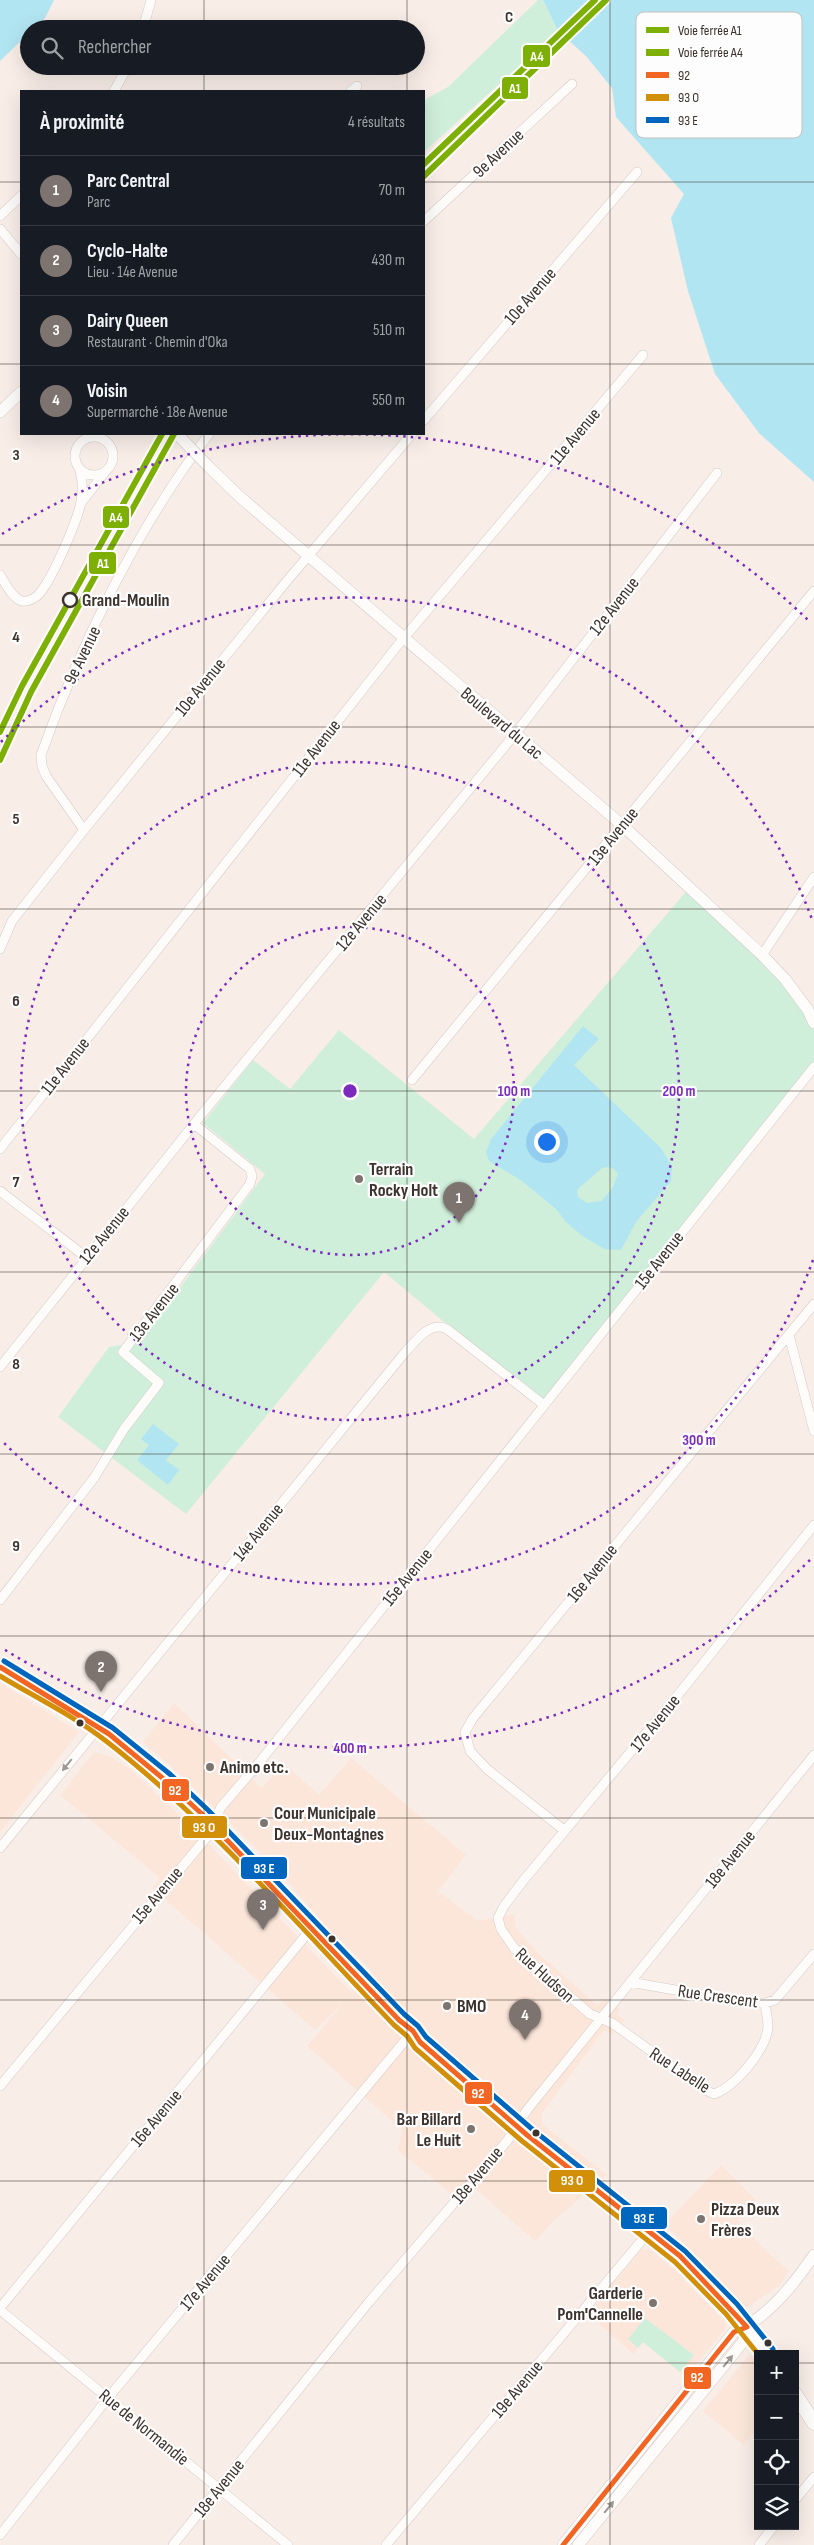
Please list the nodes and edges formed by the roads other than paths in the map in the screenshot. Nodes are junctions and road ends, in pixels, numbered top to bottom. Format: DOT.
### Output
graph roads {
  1 [pos="151,0"];
  2 [pos="145,20"];
  3 [pos="123,75"];
  4 [pos="572,84"];
  5 [pos="115,90"];
  6 [pos="637,172"];
  7 [pos="20,197"];
  8 [pos="0,216"];
  9 [pos="425,220"];
  10 [pos="0,229"];
  11 [pos="20,253"];
  12 [pos="643,355"];
  13 [pos="20,393"];
  14 [pos="0,412"];
  15 [pos="425,419"];
  16 [pos="178,435"];
  17 [pos="208,435"];
  18 [pos="411,435"];
  19 [pos="79,468"];
  20 [pos="107,470"];
  21 [pos="717,474"];
  22 [pos="81,504"];
  23 [pos="308,554"];
  24 [pos="0,575"];
  25 [pos="814,591"];
  26 [pos="403,638"];
  27 [pos="515,734"];
  28 [pos="622,825"];
  29 [pos="84,830"];
  30 [pos="814,877"];
  31 [pos="0,949"];
  32 [pos="762,955"];
  33 [pos="814,1023"];
  34 [pos="814,1067"];
  35 [pos="412,1080"];
  36 [pos="194,1124"];
  37 [pos="0,1149"];
  38 [pos="0,1191"];
  39 [pos="86,1257"];
  40 [pos="814,1304"];
  41 [pos="789,1335"];
  42 [pos="0,1367"];
  43 [pos="544,1405"];
  44 [pos="814,1431"];
  45 [pos="814,1525"];
  46 [pos="0,1600"];
  47 [pos="0,1667"];
  48 [pos="99,1727"];
  49 [pos="814,1755"];
  50 [pos="212,1825"];
  51 [pos="565,1831"];
  52 [pos="0,1848"];
  53 [pos="498,1921"];
  54 [pos="311,1929"];
  55 [pos="814,1954"];
  56 [pos="630,1982"];
  57 [pos="766,2004"];
  58 [pos="602,2019"];
  59 [pos="413,2031"];
  60 [pos="0,2086"];
  61 [pos="516,2125"];
  62 [pos="648,2233"];
  63 [pos="814,2255"];
  64 [pos="0,2309"];
  65 [pos="747,2327"];
  66 [pos="764,2350"];
  67 [pos="796,2395"];
  68 [pos="108,2398"];
  69 [pos="814,2423"];
  70 [pos="814,2477"];
  71 [pos="219,2488"];
  72 [pos="799,2495"];
  73 [pos="771,2530"];
  74 [pos="0,2535"];
  75 [pos="173,2545"];
  76 [pos="288,2545"];
  77 [pos="386,2545"];
  78 [pos="563,2545"];
  79 [pos="578,2545"];
  80 [pos="758,2545"];
  1 -- 2 [label="street"];
  3 -- 5 [label="street"];
  4 -- 9 [label="street, 9e Avenue"];
  6 -- 15 [label="street, 10e Avenue"];
  7 -- 8 [label="street"];
  10 -- 11 [label="street"];
  12 -- 26 [label="street, 11e Avenue"];
  13 -- 14 [label="street"];
  16 -- 23 [label="street, Boulevard du Lac, bridge"];
  17 -- 29 [label="street, 9e Avenue"];
  18 -- 23 [label="street, 10e Avenue"];
  19 -- 20 [label="street"];
  19 -- 20 [label="street"];
  19 -- 22 [label="street"];
  20 -- 22 [label="street"];
  21 -- 27 [label="street, 12e Avenue"];
  22 -- 24 [label="street"];
  23 -- 26 [label="street, Boulevard du Lac"];
  23 -- 29 [label="street, 10e Avenue"];
  25 -- 28 [label="street, 13e Avenue"];
  26 -- 27 [label="street, Boulevard du Lac"];
  26 -- 37 [label="street, 11e Avenue"];
  27 -- 28 [label="street, Boulevard du Lac"];
  27 -- 36 [label="street, 12e Avenue"];
  28 -- 32 [label="street, Boulevard du Lac"];
  28 -- 35 [label="street, 13e Avenue"];
  29 -- 31 [label="street, 10e Avenue"];
  30 -- 32 [label="street"];
  32 -- 33 [label="street, Boulevard du Lac"];
  34 -- 43 [label="street, 15e Avenue"];
  36 -- 39 [label="street, 12e Avenue"];
  36 -- 46 [label="street, 13e Avenue"];
  38 -- 39 [label="street"];
  39 -- 42 [label="street, 12e Avenue"];
  40 -- 41 [label="street, 16e Avenue"];
  41 -- 44 [label="street"];
  41 -- 51 [label="street, 16e Avenue"];
  43 -- 48 [label="street, 14e Avenue"];
  43 -- 50 [label="street, 15e Avenue"];
  45 -- 51 [label="street, 17e Avenue"];
  47 -- 48 [label="main road"];
  48 -- 50 [label="main road"];
  48 -- 52 [label="street, 14e Avenue, one-way"];
  49 -- 56 [label="street, 18e Avenue"];
  50 -- 54 [label="main road"];
  50 -- 60 [label="street, 15e Avenue"];
  51 -- 53 [label="street, 17e Avenue"];
  53 -- 58 [label="street, Rue Hudson"];
  54 -- 59 [label="main road"];
  54 -- 64 [label="street, 16e Avenue"];
  55 -- 57 [label="street, Rue Crescent"];
  56 -- 57 [label="street, Rue Crescent"];
  56 -- 58 [label="street, 18e Avenue"];
  57 -- 58 [label="street, Rue Labelle"];
  58 -- 61 [label="street, 18e Avenue"];
  59 -- 61 [label="main road"];
  59 -- 68 [label="street, 17e Avenue"];
  61 -- 62 [label="main road"];
  61 -- 71 [label="street, 18e Avenue"];
  62 -- 65 [label="main road"];
  62 -- 77 [label="street, 19e Avenue"];
  63 -- 65 [label="street"];
  64 -- 68 [label="street, Rue de Normandie"];
  65 -- 66 [label="main road"];
  65 -- 78 [label="street"];
  79 -- 65 [label="street, one-way"];
  67 -- 69 [label="main road"];
  68 -- 71 [label="street, Rue de Normandie"];
  68 -- 74 [label="street, 17e Avenue"];
  70 -- 72 [label="street"];
  71 -- 75 [label="street, 18e Avenue"];
  71 -- 76 [label="street, Rue de Normandie"];
  73 -- 80 [label="street"];
}
